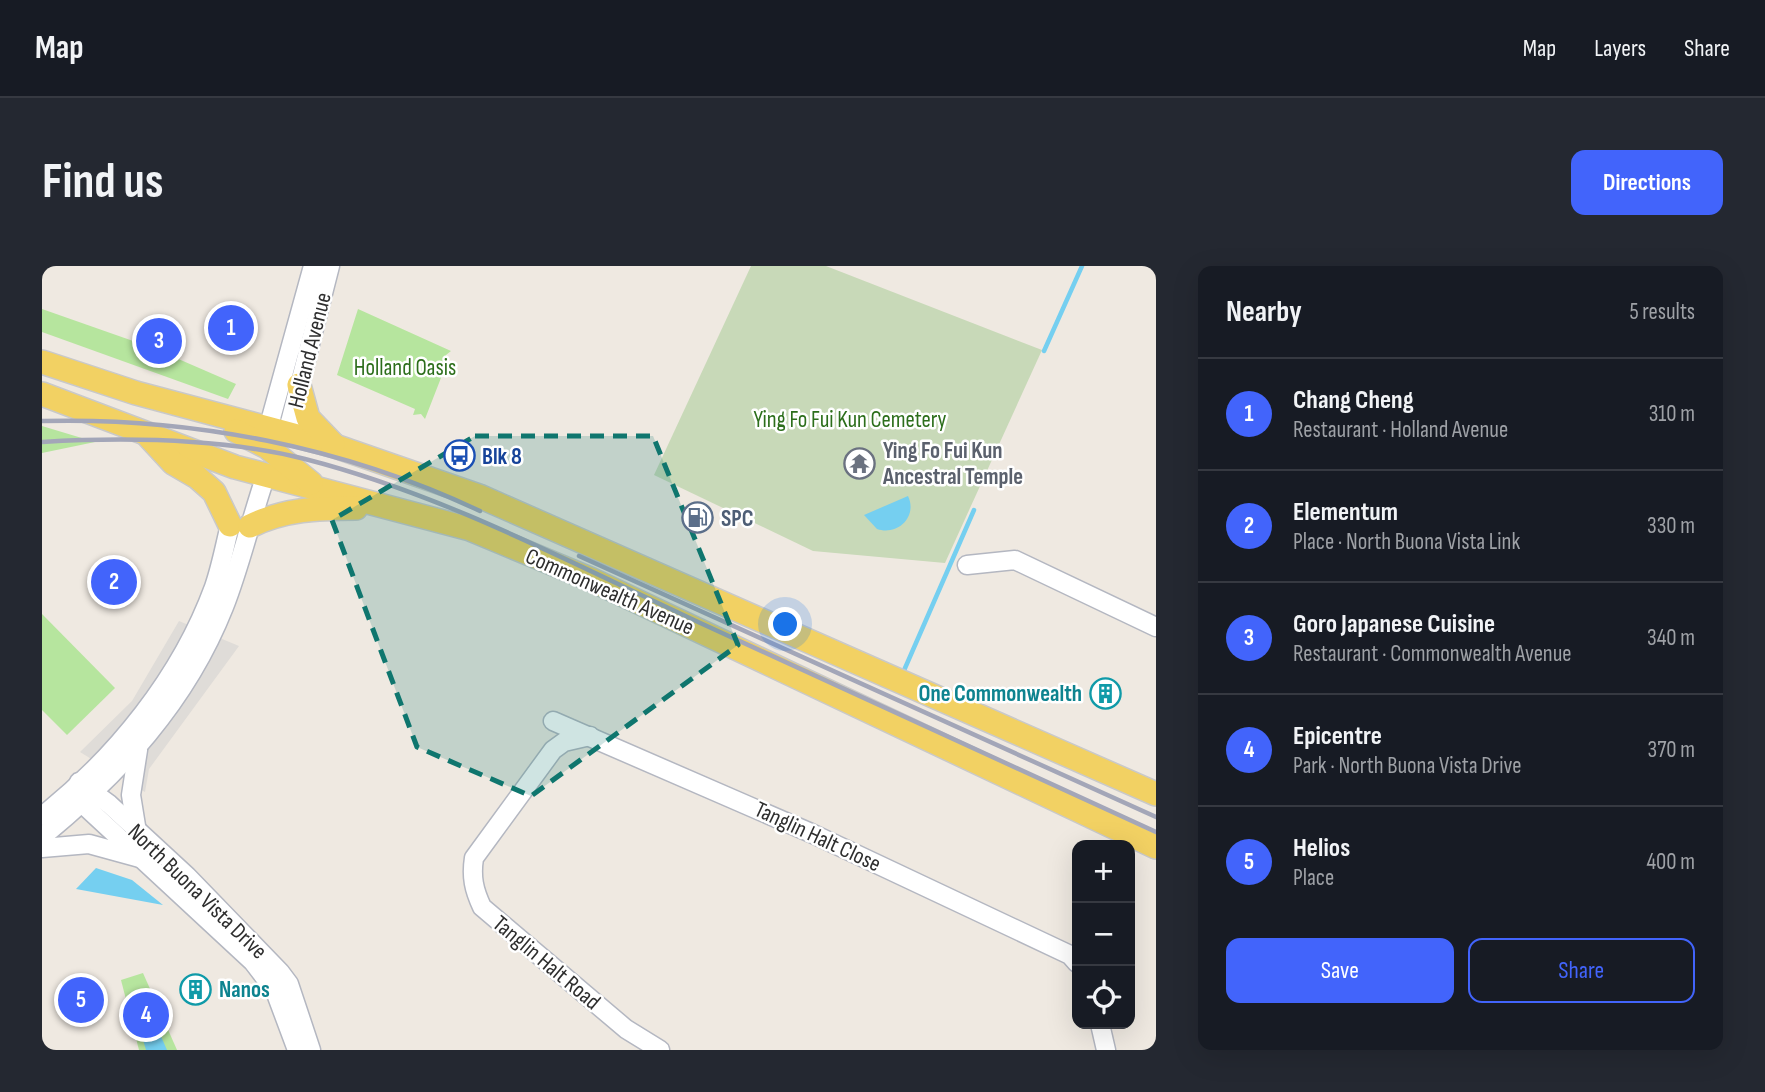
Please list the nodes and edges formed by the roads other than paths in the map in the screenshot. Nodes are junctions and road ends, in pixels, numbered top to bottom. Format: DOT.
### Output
graph roads {
  1 [pos="313,266"];
  2 [pos="330,266"];
  3 [pos="42,362"];
  4 [pos="299,386"];
  5 [pos="42,394"];
  6 [pos="147,434"];
  7 [pos="274,437"];
  8 [pos="335,446"];
  9 [pos="235,467"];
  10 [pos="266,475"];
  11 [pos="322,491"];
  12 [pos="391,509"];
  13 [pos="240,526"];
  14 [pos="967,565"];
  15 [pos="1156,628"];
  16 [pos="195,649"];
  17 [pos="553,721"];
  18 [pos="591,736"];
  19 [pos="138,750"];
  20 [pos="74,786"];
  21 [pos="1156,794"];
  22 [pos="88,799"];
  23 [pos="42,816"];
  24 [pos="137,832"];
  25 [pos="42,837"];
  26 [pos="1156,847"];
  27 [pos="42,848"];
  28 [pos="143,859"];
  29 [pos="1072,957"];
  30 [pos="1101,1029"];
  31 [pos="296,1050"];
  32 [pos="311,1050"];
  33 [pos="660,1050"];
  34 [pos="1105,1050"];
  1 -- 7 [label="street, Holland Avenue"];
  2 -- 4 [label="street, Holland Avenue"];
  3 -- 7 [label="main road"];
  4 -- 7 [label="street, Holland Avenue"];
  4 -- 8 [label="main road"];
  5 -- 6 [label="main road, Commonwealth Avenue"];
  6 -- 9 [label="main road, Commonwealth Avenue"];
  6 -- 13 [label="main road"];
  7 -- 8 [label="main road, Commonwealth Avenue"];
  7 -- 9 [label="main road"];
  7 -- 10 [label="main road"];
  7 -- 11 [label="main road"];
  8 -- 21 [label="main road, Commonwealth Avenue"];
  9 -- 10 [label="main road, Commonwealth Avenue"];
  10 -- 11 [label="main road, Commonwealth Avenue"];
  10 -- 13 [label="street"];
  11 -- 12 [label="main road, Commonwealth Avenue"];
  12 -- 13 [label="main road"];
  12 -- 26 [label="main road, Commonwealth Avenue"];
  13 -- 16 [label="street"];
  14 -- 15 [label="street"];
  16 -- 19 [label="street"];
  16 -- 20 [label="street"];
  17 -- 18 [label="street, Tanglin Halt Close"];
  18 -- 29 [label="street, Tanglin Halt Close"];
  18 -- 33 [label="street, Tanglin Halt Road"];
  19 -- 22 [label="street"];
  19 -- 24 [label="street"];
  20 -- 22 [label="street"];
  20 -- 23 [label="street"];
  22 -- 24 [label="street, North Buona Vista Drive"];
  22 -- 25 [label="street"];
  22 -- 28 [label="street, North Buona Vista Drive"];
  24 -- 32 [label="street, North Buona Vista Drive"];
  27 -- 28 [label="street, North Buona Vista Drive"];
  28 -- 31 [label="street, North Buona Vista Drive"];
  30 -- 34 [label="street"];
}
